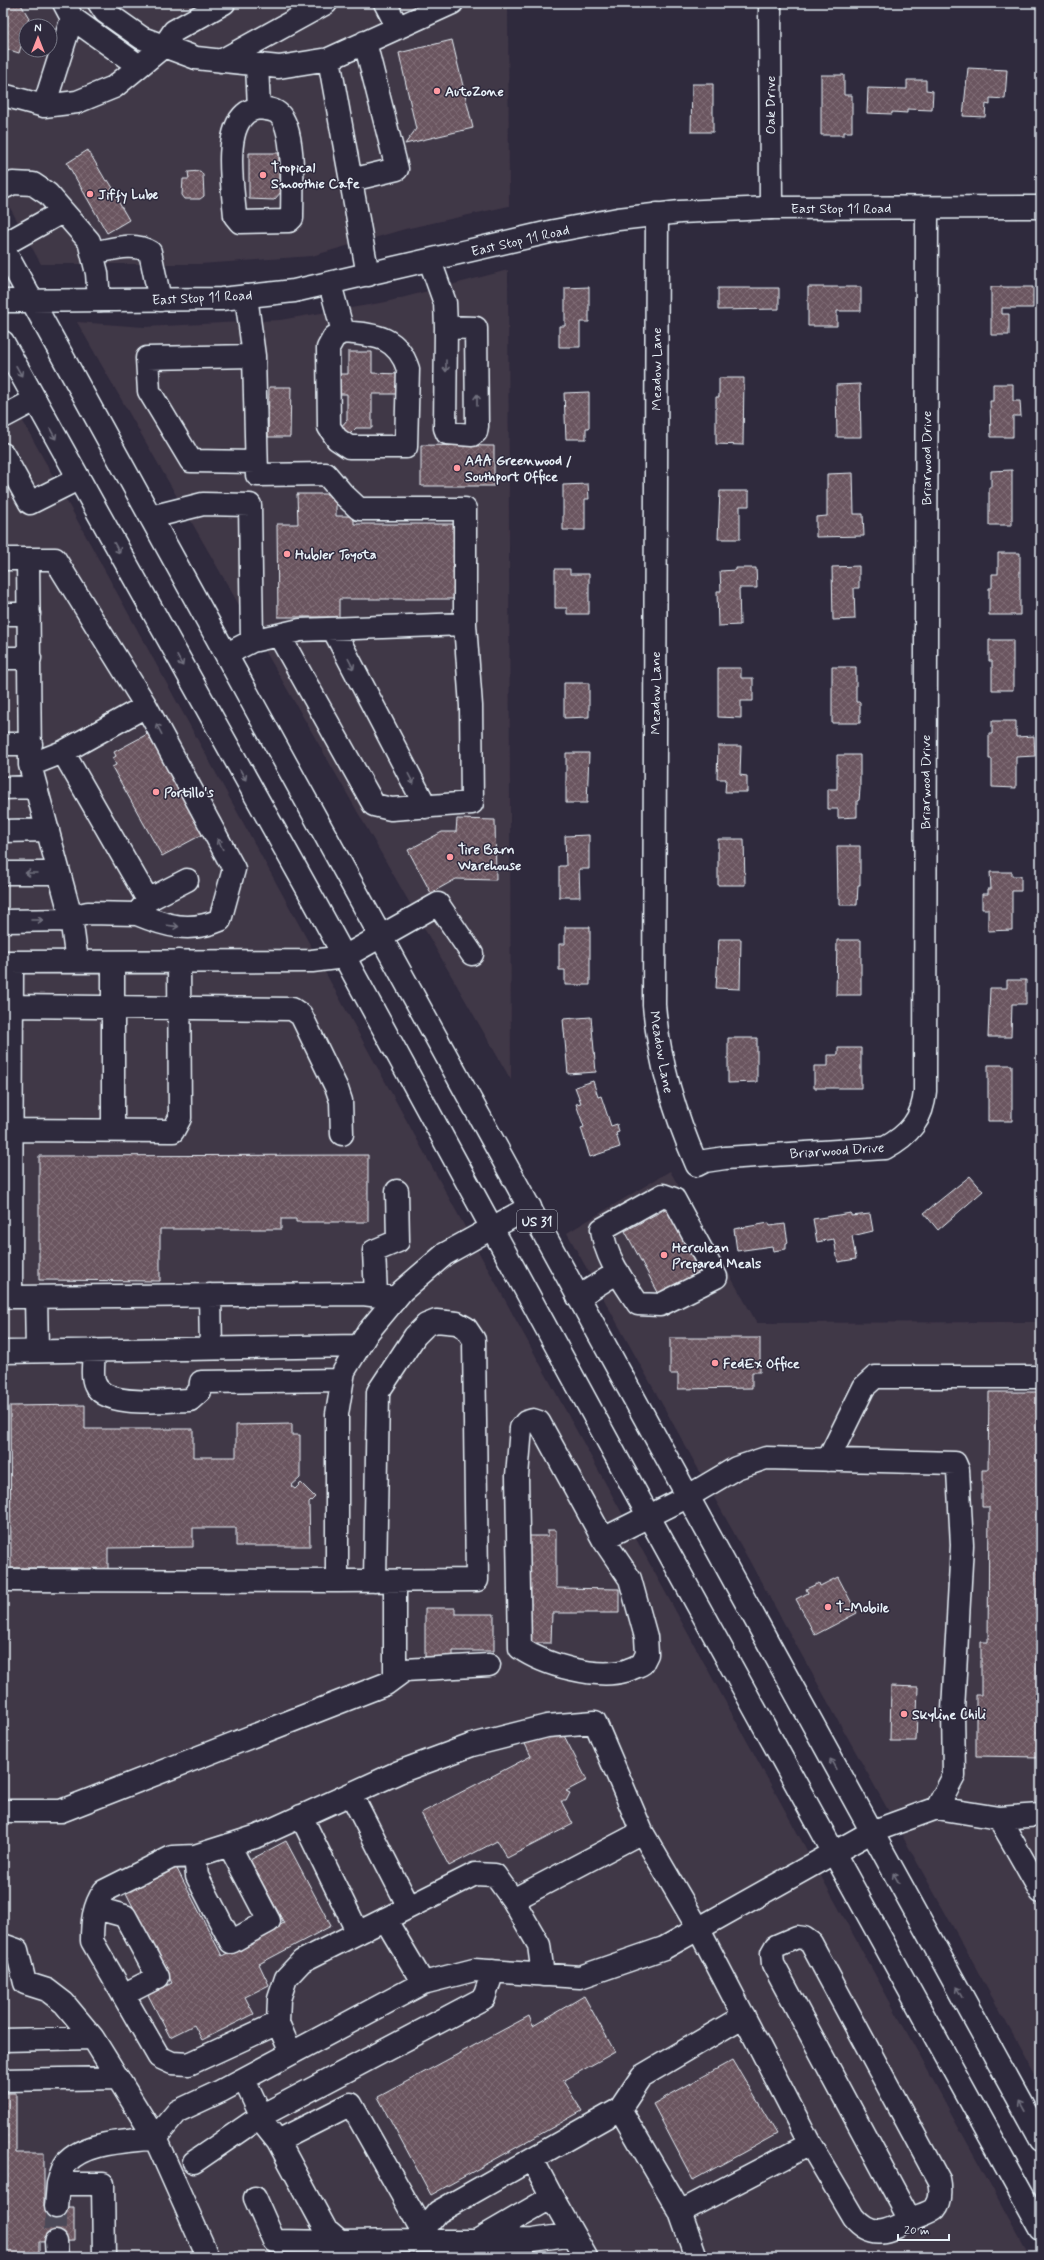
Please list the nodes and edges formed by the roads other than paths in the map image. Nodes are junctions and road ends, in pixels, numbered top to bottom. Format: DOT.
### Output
graph roads {
  1 [pos="224,3"];
  2 [pos="326,3"];
  3 [pos="385,3"];
  4 [pos="452,3"];
  5 [pos="770,3"];
  6 [pos="109,6"];
  7 [pos="68,11"];
  8 [pos="398,28"];
  9 [pos="365,42"];
  10 [pos="164,46"];
  11 [pos="329,59"];
  12 [pos="222,61"];
  13 [pos="257,65"];
  14 [pos="140,66"];
  15 [pos="3,95"];
  16 [pos="44,106"];
  17 [pos="259,108"];
  18 [pos="351,180"];
  19 [pos="3,188"];
  20 [pos="1041,207"];
  21 [pos="771,208"];
  22 [pos="927,208"];
  23 [pos="62,212"];
  24 [pos="657,214"];
  25 [pos="3,247"];
  26 [pos="92,253"];
  27 [pos="430,261"];
  28 [pos="368,275"];
  29 [pos="330,284"];
  30 [pos="246,296"];
  31 [pos="99,300"];
  32 [pos="160,300"];
  33 [pos="3,301"];
  34 [pos="32,301"];
  35 [pos="446,327"];
  36 [pos="343,332"];
  37 [pos="3,342"];
  38 [pos="254,356"];
  39 [pos="35,400"];
  40 [pos="3,417"];
  41 [pos="3,454"];
  42 [pos="256,469"];
  43 [pos="78,479"];
  44 [pos="250,506"];
  45 [pos="152,517"];
  46 [pos="3,559"];
  47 [pos="28,559"];
  48 [pos="3,614"];
  49 [pos="29,614"];
  50 [pos="465,624"];
  51 [pos="333,629"];
  52 [pos="280,635"];
  53 [pos="252,641"];
  54 [pos="227,654"];
  55 [pos="3,658"];
  56 [pos="30,658"];
  57 [pos="146,706"];
  58 [pos="3,744"];
  59 [pos="31,744"];
  60 [pos="62,752"];
  61 [pos="30,765"];
  62 [pos="36,787"];
  63 [pos="3,788"];
  64 [pos="426,807"];
  65 [pos="48,830"];
  66 [pos="3,831"];
  67 [pos="3,873"];
  68 [pos="59,873"];
  69 [pos="187,880"];
  70 [pos="142,907"];
  71 [pos="71,918"];
  72 [pos="3,921"];
  73 [pos="381,934"];
  74 [pos="472,954"];
  75 [pos="344,957"];
  76 [pos="179,961"];
  77 [pos="7,962"];
  78 [pos="77,962"];
  79 [pos="113,962"];
  80 [pos="12,1006"];
  81 [pos="113,1006"];
  82 [pos="180,1007"];
  83 [pos="7,1130"];
  84 [pos="113,1130"];
  85 [pos="342,1134"];
  86 [pos="697,1165"];
  87 [pos="397,1191"];
  88 [pos="530,1208"];
  89 [pos="492,1229"];
  90 [pos="7,1243"];
  91 [pos="618,1272"];
  92 [pos="210,1296"];
  93 [pos="36,1297"];
  94 [pos="386,1297"];
  95 [pos="578,1297"];
  96 [pos="360,1346"];
  97 [pos="205,1348"];
  98 [pos="94,1350"];
  99 [pos="37,1351"];
  100 [pos="3,1352"];
  101 [pos="1041,1377"];
  102 [pos="342,1380"];
  103 [pos="200,1382"];
  104 [pos="828,1460"];
  105 [pos="687,1497"];
  106 [pos="648,1515"];
  107 [pos="603,1539"];
  108 [pos="3,1580"];
  109 [pos="337,1581"];
  110 [pos="385,1581"];
  111 [pos="489,1665"];
  112 [pos="395,1677"];
  113 [pos="351,1794"];
  114 [pos="937,1808"];
  115 [pos="3,1811"];
  116 [pos="1041,1815"];
  117 [pos="301,1816"];
  118 [pos="999,1818"];
  119 [pos="642,1832"];
  120 [pos="871,1832"];
  121 [pos="229,1846"];
  122 [pos="833,1852"];
  123 [pos="195,1856"];
  124 [pos="1041,1892"];
  125 [pos="513,1900"];
  126 [pos="409,1907"];
  127 [pos="96,1908"];
  128 [pos="385,1919"];
  129 [pos="698,1928"];
  130 [pos="358,1933"];
  131 [pos="3,1945"];
  132 [pos="493,1971"];
  133 [pos="543,1975"];
  134 [pos="423,1983"];
  135 [pos="123,1995"];
  136 [pos="744,2016"];
  137 [pos="278,2023"];
  138 [pos="93,2038"];
  139 [pos="3,2040"];
  140 [pos="291,2053"];
  141 [pos="118,2078"];
  142 [pos="244,2079"];
  143 [pos="3,2080"];
  144 [pos="620,2109"];
  145 [pos="261,2116"];
  146 [pos="1038,2128"];
  147 [pos="154,2138"];
  148 [pos="278,2141"];
  149 [pos="810,2144"];
  150 [pos="532,2159"];
  151 [pos="194,2162"];
  152 [pos="58,2184"];
  153 [pos="552,2197"];
  154 [pos="256,2198"];
  155 [pos="56,2207"];
  156 [pos="680,2212"];
  157 [pos="910,2220"];
  158 [pos="1041,2229"];
  159 [pos="572,2234"];
  160 [pos="418,2235"];
  161 [pos="477,2240"];
  162 [pos="340,2242"];
  163 [pos="104,2257"];
  164 [pos="208,2257"];
  165 [pos="586,2257"];
  166 [pos="689,2257"];
  167 [pos="696,2257"];
  1 -- 10 [label="main road"];
  2 -- 12 [label="main road"];
  3 -- 8 [label="main road"];
  4 -- 8 [label="main road"];
  5 -- 21 [label="main road, Oak Drive"];
  6 -- 10 [label="main road"];
  7 -- 14 [label="main road"];
  7 -- 16 [label="main road"];
  8 -- 9 [label="main road"];
  9 -- 11 [label="main road"];
  9 -- 18 [label="main road"];
  10 -- 12 [label="main road"];
  10 -- 14 [label="main road"];
  11 -- 13 [label="main road"];
  11 -- 18 [label="main road"];
  12 -- 13 [label="main road"];
  13 -- 17 [label="main road"];
  14 -- 16 [label="main road"];
  15 -- 16 [label="main road"];
  17 -- 17 [label="main road"];
  18 -- 28 [label="main road"];
  19 -- 23 [label="main road"];
  20 -- 22 [label="main road, East Stop 11 Road"];
  21 -- 22 [label="main road, East Stop 11 Road"];
  21 -- 24 [label="main road, East Stop 11 Road"];
  22 -- 86 [label="main road, Briarwood Drive"];
  23 -- 25 [label="main road"];
  23 -- 26 [label="main road"];
  24 -- 27 [label="main road, East Stop 11 Road"];
  24 -- 86 [label="main road, Meadow Lane"];
  25 -- 34 [label="main road, US 31"];
  26 -- 31 [label="main road"];
  26 -- 32 [label="main road"];
  27 -- 28 [label="main road, East Stop 11 Road"];
  27 -- 35 [label="main road"];
  28 -- 29 [label="main road, East Stop 11 Road"];
  29 -- 30 [label="main road, East Stop 11 Road"];
  29 -- 36 [label="main road"];
  30 -- 32 [label="main road, East Stop 11 Road"];
  30 -- 38 [label="main road"];
  31 -- 32 [label="main road, East Stop 11 Road"];
  31 -- 34 [label="main road, East Stop 11 Road"];
  33 -- 34 [label="main road, East Stop 11 Road"];
  34 -- 45 [label="main road, US 31"];
  36 -- 36 [label="main road, one-way"];
  37 -- 39 [label="main road, US 31, one-way"];
  38 -- 42 [label="main road"];
  38 -- 42 [label="main road"];
  39 -- 40 [label="main road"];
  39 -- 43 [label="main road, US 31, one-way"];
  41 -- 43 [label="main road"];
  42 -- 44 [label="main road"];
  42 -- 50 [label="main road"];
  43 -- 75 [label="main road, US 31, one-way"];
  44 -- 45 [label="main road"];
  44 -- 53 [label="main road"];
  45 -- 54 [label="main road, US 31"];
  46 -- 47 [label="main road"];
  47 -- 49 [label="main road"];
  47 -- 57 [label="main road"];
  48 -- 49 [label="main road"];
  49 -- 56 [label="main road"];
  50 -- 51 [label="main road"];
  50 -- 64 [label="main road"];
  51 -- 52 [label="main road"];
  51 -- 64 [label="main road, one-way"];
  52 -- 53 [label="main road"];
  52 -- 64 [label="main road"];
  53 -- 54 [label="main road"];
  54 -- 73 [label="main road, US 31"];
  55 -- 56 [label="main road"];
  56 -- 59 [label="main road"];
  57 -- 60 [label="main road"];
  70 -- 57 [label="main road, one-way"];
  58 -- 59 [label="main road"];
  59 -- 61 [label="main road"];
  60 -- 61 [label="main road"];
  60 -- 70 [label="main road"];
  61 -- 62 [label="main road"];
  62 -- 63 [label="main road"];
  62 -- 65 [label="main road"];
  65 -- 66 [label="main road"];
  65 -- 68 [label="main road"];
  68 -- 67 [label="main road, one-way"];
  68 -- 71 [label="main road"];
  69 -- 70 [label="main road"];
  70 -- 71 [label="main road"];
  72 -- 71 [label="main road, one-way"];
  71 -- 78 [label="main road"];
  73 -- 74 [label="main road"];
  73 -- 75 [label="main road"];
  73 -- 88 [label="main road, US 31"];
  75 -- 76 [label="main road"];
  75 -- 89 [label="main road, US 31"];
  76 -- 79 [label="main road"];
  76 -- 82 [label="main road"];
  77 -- 78 [label="main road"];
  77 -- 80 [label="main road"];
  78 -- 79 [label="main road"];
  79 -- 81 [label="main road"];
  80 -- 81 [label="main road"];
  80 -- 83 [label="main road"];
  81 -- 82 [label="main road"];
  81 -- 84 [label="main road"];
  82 -- 84 [label="main road"];
  82 -- 85 [label="main road"];
  83 -- 84 [label="main road"];
  83 -- 90 [label="main road"];
  87 -- 94 [label="main road"];
  88 -- 89 [label="main road"];
  88 -- 95 [label="main road, US 31"];
  89 -- 94 [label="main road"];
  89 -- 106 [label="main road, US 31"];
  90 -- 93 [label="main road"];
  91 -- 91 [label="main road"];
  91 -- 95 [label="main road"];
  92 -- 93 [label="main road"];
  92 -- 94 [label="main road"];
  92 -- 97 [label="main road"];
  93 -- 99 [label="main road"];
  94 -- 96 [label="main road"];
  95 -- 105 [label="main road, US 31"];
  96 -- 97 [label="main road"];
  96 -- 102 [label="main road"];
  97 -- 98 [label="main road"];
  97 -- 103 [label="main road"];
  98 -- 99 [label="main road"];
  98 -- 103 [label="main road"];
  99 -- 100 [label="main road"];
  101 -- 104 [label="main road"];
  102 -- 103 [label="main road"];
  102 -- 109 [label="main road"];
  104 -- 105 [label="main road"];
  104 -- 114 [label="main road"];
  105 -- 106 [label="main road"];
  120 -- 105 [label="main road, US 31, one-way"];
  106 -- 107 [label="main road"];
  106 -- 122 [label="main road, US 31"];
  107 -- 107 [label="main road"];
  108 -- 109 [label="main road"];
  109 -- 110 [label="main road"];
  110 -- 110 [label="main road"];
  110 -- 112 [label="main road"];
  111 -- 112 [label="main road"];
  112 -- 115 [label="main road"];
  113 -- 117 [label="main road"];
  113 -- 119 [label="main road"];
  113 -- 126 [label="main road"];
  114 -- 118 [label="main road"];
  114 -- 120 [label="main road"];
  116 -- 118 [label="main road"];
  117 -- 121 [label="main road"];
  117 -- 130 [label="main road"];
  118 -- 124 [label="main road"];
  119 -- 125 [label="main road"];
  119 -- 129 [label="main road"];
  120 -- 122 [label="main road"];
  146 -- 120 [label="main road, US 31, one-way"];
  121 -- 123 [label="main road"];
  121 -- 123 [label="main road"];
  122 -- 129 [label="main road"];
  122 -- 158 [label="main road, US 31"];
  123 -- 127 [label="main road"];
  125 -- 126 [label="main road"];
  125 -- 133 [label="main road"];
  126 -- 128 [label="main road"];
  127 -- 135 [label="main road"];
  127 -- 135 [label="main road"];
  128 -- 130 [label="main road"];
  128 -- 134 [label="main road"];
  129 -- 133 [label="main road"];
  129 -- 136 [label="main road"];
  130 -- 137 [label="main road"];
  131 -- 138 [label="main road"];
  132 -- 133 [label="main road"];
  132 -- 134 [label="main road"];
  132 -- 145 [label="main road"];
  134 -- 140 [label="main road"];
  135 -- 137 [label="main road"];
  136 -- 144 [label="main road"];
  136 -- 149 [label="main road"];
  137 -- 140 [label="main road"];
  138 -- 139 [label="main road"];
  138 -- 141 [label="main road"];
  140 -- 142 [label="main road"];
  141 -- 143 [label="main road"];
  141 -- 147 [label="main road"];
  142 -- 145 [label="main road"];
  142 -- 147 [label="main road"];
  144 -- 150 [label="main road"];
  144 -- 156 [label="main road"];
  145 -- 148 [label="main road"];
  145 -- 151 [label="main road"];
  147 -- 152 [label="main road"];
  147 -- 164 [label="main road"];
  148 -- 160 [label="main road"];
  148 -- 162 [label="main road"];
  149 -- 156 [label="main road"];
  149 -- 157 [label="main road"];
  150 -- 153 [label="main road"];
  150 -- 160 [label="main road"];
  152 -- 155 [label="main road"];
  152 -- 163 [label="main road"];
  153 -- 159 [label="main road"];
  153 -- 161 [label="main road"];
  154 -- 162 [label="main road"];
  156 -- 167 [label="main road"];
  157 -- 157 [label="main road"];
  159 -- 161 [label="main road"];
  159 -- 165 [label="main road"];
  160 -- 161 [label="main road"];
  160 -- 162 [label="main road"];
  166 -- 167 [label="main road"];
}
